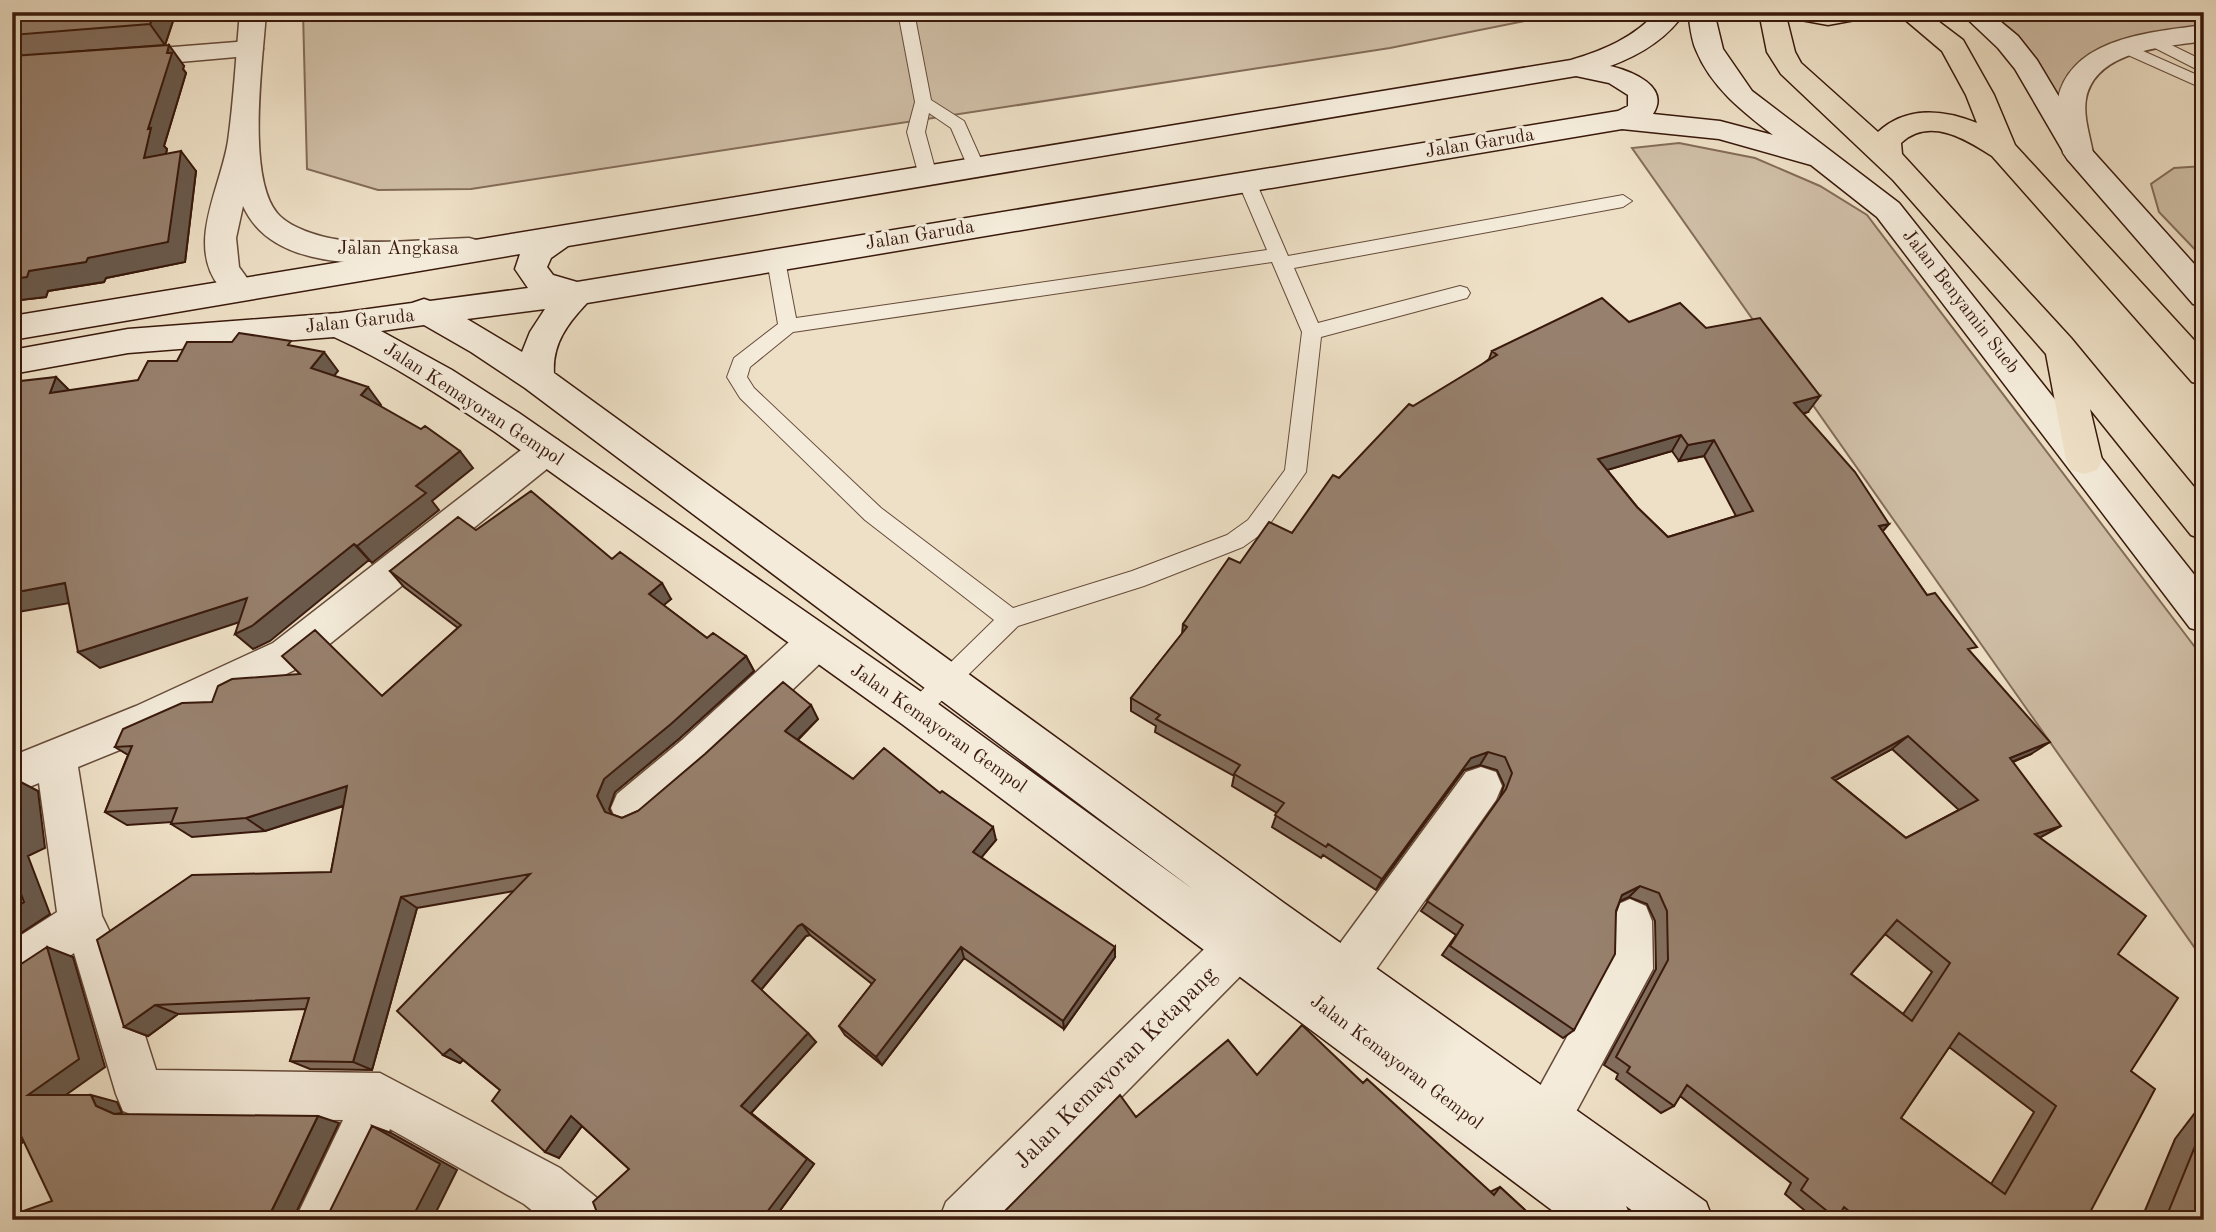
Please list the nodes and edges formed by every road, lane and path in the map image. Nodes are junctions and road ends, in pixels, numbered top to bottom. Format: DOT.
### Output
graph roads {
  1 [pos="253,12"];
  2 [pos="906,12"];
  3 [pos="1672,12"];
  4 [pos="1701,12"];
  5 [pos="1772,12"];
  6 [pos="1799,12"];
  7 [pos="1857,12"];
  8 [pos="1909,12"];
  9 [pos="1973,12"];
  10 [pos="2204,33"];
  11 [pos="2138,44"];
  12 [pos="249,49"];
  13 [pos="96,61"];
  14 [pos="1575,68"];
  15 [pos="2204,68"];
  16 [pos="2204,84"];
  17 [pos="923,102"];
  18 [pos="1622,120"];
  19 [pos="242,143"];
  20 [pos="2002,149"];
  21 [pos="2078,153"];
  22 [pos="1887,155"];
  23 [pos="1824,159"];
  24 [pos="976,168"];
  25 [pos="928,176"];
  26 [pos="1247,182"];
  27 [pos="1623,201"];
  28 [pos="558,238"];
  29 [pos="492,249"];
  30 [pos="1280,259"];
  31 [pos="776,260"];
  32 [pos="360,271"];
  33 [pos="239,289"];
  34 [pos="577,293"];
  35 [pos="1460,293"];
  36 [pos="2204,296"];
  37 [pos="429,314"];
  38 [pos="338,326"];
  39 [pos="788,326"];
  40 [pos="12,328"];
  41 [pos="1312,332"];
  42 [pos="2059,347"];
  43 [pos="12,362"];
  44 [pos="2204,373"];
  45 [pos="537,379"];
  46 [pos="546,450"];
  47 [pos="2084,460"];
  48 [pos="2204,525"];
  49 [pos="2204,616"];
  50 [pos="1010,619"];
  51 [pos="815,643"];
  52 [pos="947,681"];
  53 [pos="916,711"];
  54 [pos="56,759"];
  55 [pos="12,775"];
  56 [pos="1481,786"];
  57 [pos="632,808"];
  58 [pos="1630,921"];
  59 [pos="81,922"];
  60 [pos="1253,932"];
  61 [pos="12,968"];
  62 [pos="1346,973"];
  63 [pos="380,1097"];
  64 [pos="1547,1117"];
  65 [pos="320,1220"];
  66 [pos="584,1220"];
  67 [pos="964,1220"];
  68 [pos="1607,1220"];
  69 [pos="1688,1220"];
  1 -- 12 [label="main road, Jalan Angkasa"];
  2 -- 17 [label="lane"];
  3 -- 14 [label="main road"];
  4 -- 23 [label="main road, Jalan Benyamin Sueb"];
  5 -- 22 [label="main road, Jalan Benyamin Sueb"];
  6 -- 7 [label="main road"];
  8 -- 20 [label="main road"];
  9 -- 21 [label="main road"];
  10 -- 11 [label="main road"];
  11 -- 15 [label="lane"];
  11 -- 16 [label="lane"];
  11 -- 21 [label="main road"];
  12 -- 13 [label="main road"];
  12 -- 19 [label="main road, Jalan Angkasa"];
  14 -- 18 [label="main road"];
  14 -- 24 [label="main road"];
  17 -- 24 [label="lane"];
  17 -- 25 [label="lane"];
  18 -- 23 [label="main road, Jalan Garuda"];
  18 -- 26 [label="main road, Jalan Garuda"];
  19 -- 29 [label="main road, Jalan Angkasa"];
  19 -- 33 [label="main road, Jalan Angkasa"];
  20 -- 22 [label="main road"];
  20 -- 44 [label="main road"];
  21 -- 36 [label="main road"];
  22 -- 42 [label="main road, Jalan Benyamin Sueb"];
  23 -- 47 [label="main road, Jalan Benyamin Sueb"];
  24 -- 25 [label="main road"];
  25 -- 28 [label="main road"];
  26 -- 30 [label="lane"];
  26 -- 31 [label="main road, Jalan Garuda"];
  27 -- 30 [label="lane"];
  28 -- 29 [label="main road"];
  28 -- 34 [label="main road"];
  29 -- 32 [label="main road"];
  30 -- 39 [label="lane"];
  30 -- 41 [label="lane"];
  31 -- 34 [label="main road, Jalan Garuda"];
  31 -- 39 [label="lane"];
  32 -- 33 [label="main road"];
  32 -- 37 [label="main road, Jalan Kemayoran Gempol"];
  33 -- 38 [label="main road, Jalan Kemayoran Gempol"];
  33 -- 40 [label="main road"];
  34 -- 37 [label="main road, Jalan Garuda"];
  34 -- 45 [label="main road"];
  35 -- 41 [label="lane"];
  37 -- 38 [label="main road, Jalan Garuda"];
  37 -- 45 [label="main road, Jalan Kemayoran Gempol"];
  38 -- 43 [label="main road, Jalan Garuda"];
  38 -- 46 [label="main road, Jalan Kemayoran Gempol"];
  39 -- 50 [label="lane"];
  41 -- 50 [label="lane"];
  42 -- 47 [label="main road"];
  42 -- 48 [label="main road, Jalan Benyamin Sueb"];
  45 -- 52 [label="main road, Jalan Kemayoran Gempol"];
  46 -- 51 [label="main road, Jalan Kemayoran Gempol"];
  46 -- 54 [label="main road"];
  47 -- 49 [label="main road, Jalan Benyamin Sueb"];
  50 -- 52 [label="lane"];
  51 -- 53 [label="main road, Jalan Kemayoran Gempol"];
  51 -- 57 [label="main road"];
  52 -- 53 [label="lane"];
  52 -- 60 [label="main road, Jalan Kemayoran Gempol"];
  53 -- 60 [label="main road, Jalan Kemayoran Gempol"];
  54 -- 55 [label="main road"];
  54 -- 59 [label="main road"];
  56 -- 62 [label="main road"];
  58 -- 64 [label="main road"];
  59 -- 61 [label="main road"];
  59 -- 63 [label="main road"];
  60 -- 62 [label="main road, Jalan Kemayoran Gempol"];
  60 -- 67 [label="main road, Jalan Kemayoran Ketapang"];
  60 -- 68 [label="main road, Jalan Kemayoran Gempol"];
  62 -- 64 [label="main road, Jalan Kemayoran Gempol"];
  63 -- 65 [label="main road"];
  63 -- 66 [label="main road"];
  64 -- 69 [label="main road, Jalan Kemayoran Gempol"];
}
